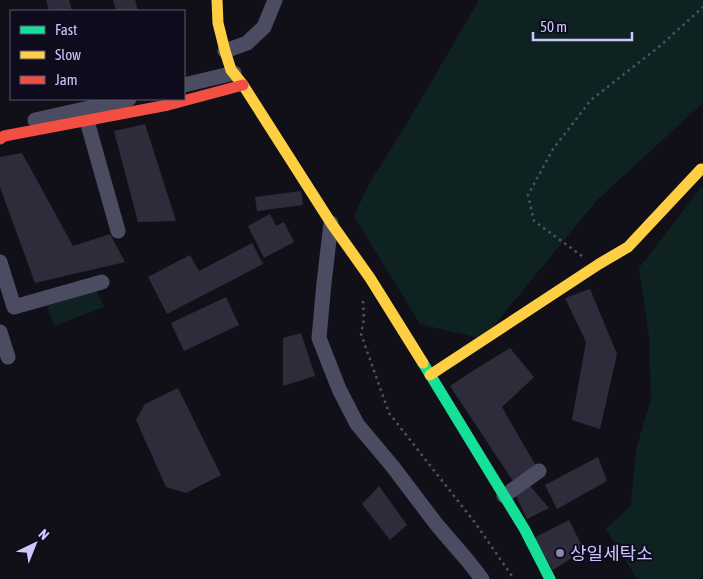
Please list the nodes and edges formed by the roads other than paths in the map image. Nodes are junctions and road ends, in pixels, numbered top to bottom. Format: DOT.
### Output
graph roads {
  1 [pos="217,0"];
  2 [pos="275,0"];
  3 [pos="225,51"];
  4 [pos="238,79"];
  5 [pos="185,85"];
  6 [pos="185,99"];
  7 [pos="120,100"];
  8 [pos="181,100"];
  9 [pos="103,102"];
  10 [pos="87,121"];
  11 [pos="0,127"];
  12 [pos="0,139"];
  13 [pos="701,169"];
  14 [pos="332,223"];
  15 [pos="118,231"];
  16 [pos="0,262"];
  17 [pos="102,282"];
  18 [pos="0,332"];
  19 [pos="8,357"];
  20 [pos="430,375"];
  21 [pos="539,471"];
  22 [pos="504,496"];
  23 [pos="482,579"];
  24 [pos="550,579"];
  1 -- 3 [label="street"];
  2 -- 3 [label="street"];
  3 -- 4 [label="street"];
  4 -- 5 [label="street"];
  4 -- 6 [label="street"];
  4 -- 14 [label="street"];
  7 -- 9 [label="street"];
  8 -- 10 [label="street"];
  9 -- 11 [label="street"];
  10 -- 12 [label="street"];
  10 -- 15 [label="street"];
  13 -- 20 [label="street"];
  14 -- 20 [label="street"];
  14 -- 23 [label="street"];
  16 -- 17 [label="street"];
  18 -- 19 [label="street"];
  20 -- 22 [label="street"];
  21 -- 22 [label="street"];
  22 -- 24 [label="street"];
}
